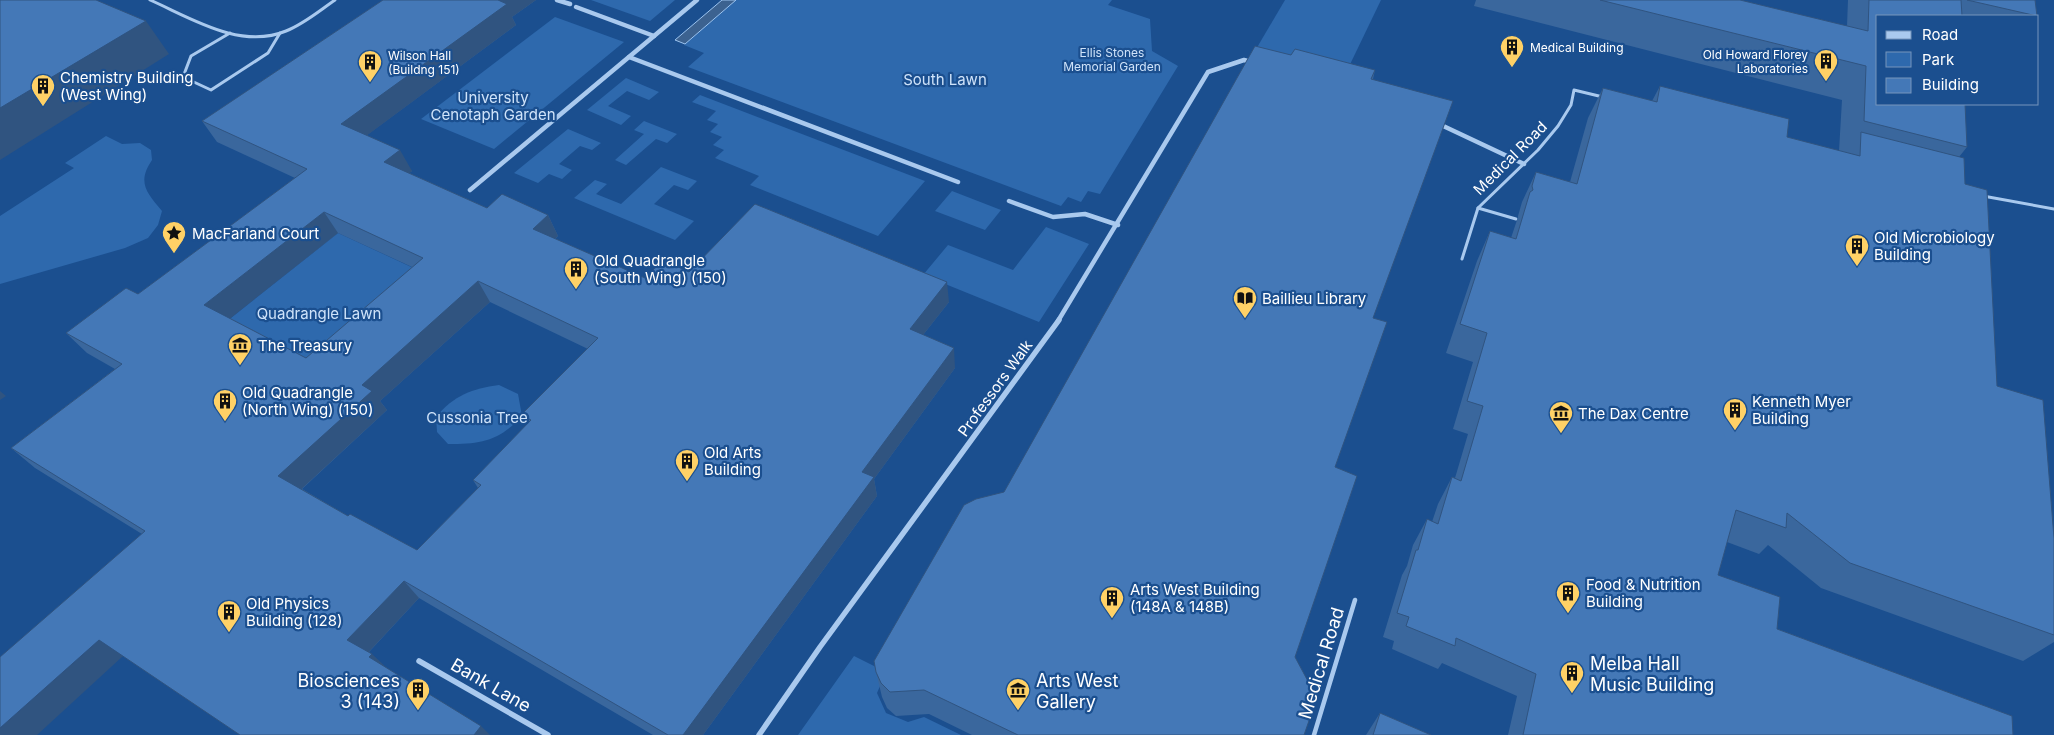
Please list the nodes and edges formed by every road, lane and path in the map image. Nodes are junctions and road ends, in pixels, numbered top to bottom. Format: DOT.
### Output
graph roads {
  1 [pos="150,0"];
  2 [pos="162,0"];
  3 [pos="335,0"];
  4 [pos="557,0"];
  5 [pos="697,0"];
  6 [pos="157,3"];
  7 [pos="570,4"];
  8 [pos="576,6"];
  9 [pos="230,33"];
  10 [pos="280,34"];
  11 [pos="654,36"];
  12 [pos="629,57"];
  13 [pos="1253,62"];
  14 [pos="1612,100"];
  15 [pos="1436,122"];
  16 [pos="1524,164"];
  17 [pos="958,182"];
  18 [pos="470,190"];
  19 [pos="1982,196"];
  20 [pos="1009,200"];
  21 [pos="1478,208"];
  22 [pos="2054,210"];
  23 [pos="1516,219"];
  24 [pos="1118,224"];
  25 [pos="1462,259"];
  26 [pos="1355,600"];
  27 [pos="419,661"];
  28 [pos="548,735"];
  29 [pos="759,735"];
  30 [pos="1314,735"];
  1 -- 6 [label="lane"];
  2 -- 6 [label="lane"];
  3 -- 10 [label="lane"];
  4 -- 7 [label="street"];
  5 -- 11 [label="street"];
  6 -- 9 [label="lane"];
  8 -- 11 [label="street"];
  9 -- 10 [label="lane"];
  9 -- 10 [label="lane"];
  11 -- 12 [label="street"];
  12 -- 17 [label="street"];
  12 -- 18 [label="street"];
  13 -- 24 [label="street, Professors Walk"];
  14 -- 16 [label="lane, Medical Road"];
  15 -- 16 [label="street"];
  16 -- 21 [label="lane, Medical Road"];
  19 -- 22 [label="lane"];
  20 -- 24 [label="street"];
  21 -- 23 [label="lane"];
  21 -- 25 [label="lane, Medical Road"];
  24 -- 29 [label="street, Professors Walk"];
  26 -- 30 [label="lane, Medical Road"];
  27 -- 28 [label="street, Bank Lane"];
}
